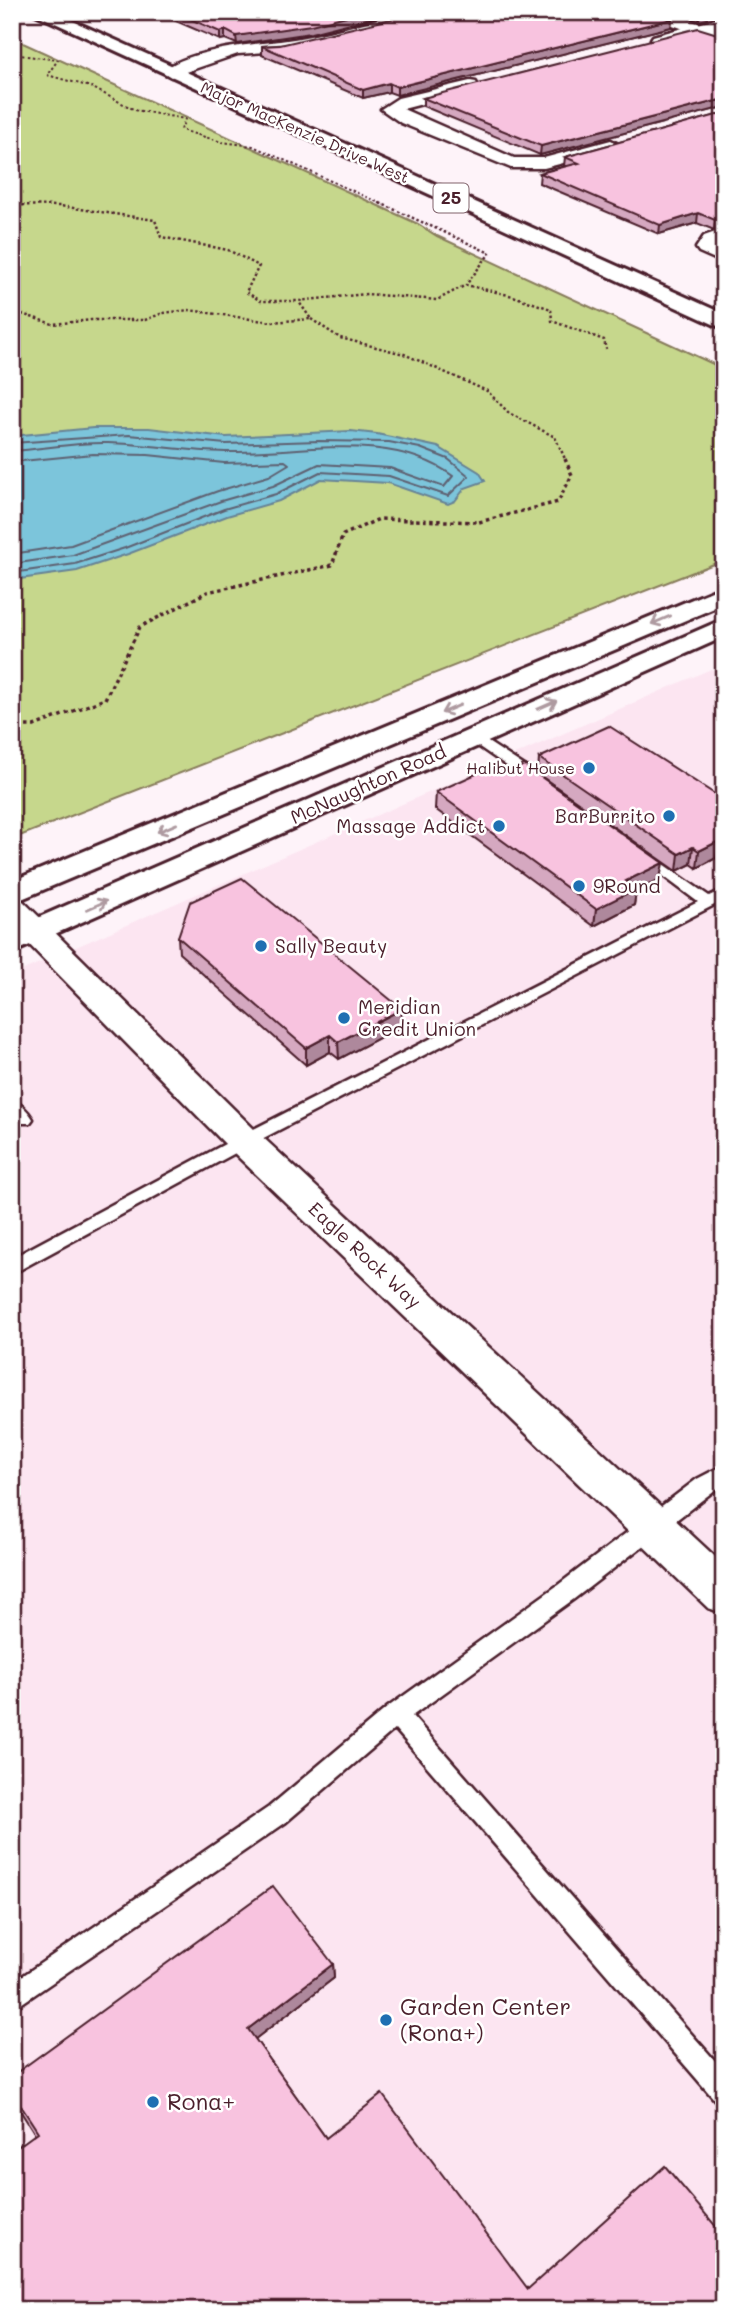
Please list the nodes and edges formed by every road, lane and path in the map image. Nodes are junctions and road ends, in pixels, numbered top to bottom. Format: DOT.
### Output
graph roads {
  1 [pos="39,12"];
  2 [pos="427,12"];
  3 [pos="650,12"];
  4 [pos="724,22"];
  5 [pos="698,29"];
  6 [pos="724,38"];
  7 [pos="637,44"];
  8 [pos="12,54"];
  9 [pos="171,72"];
  10 [pos="492,80"];
  11 [pos="633,139"];
  12 [pos="12,205"];
  13 [pos="724,234"];
  14 [pos="724,257"];
  15 [pos="466,285"];
  16 [pos="298,301"];
  17 [pos="12,311"];
  18 [pos="311,319"];
  19 [pos="724,322"];
  20 [pos="606,349"];
  21 [pos="724,594"];
  22 [pos="724,627"];
  23 [pos="12,726"];
  24 [pos="474,737"];
  25 [pos="553,792"];
  26 [pos="631,846"];
  27 [pos="12,893"];
  28 [pos="716,898"];
  29 [pos="20,928"];
  30 [pos="244,1141"];
  31 [pos="12,1267"];
  32 [pos="724,1473"];
  33 [pos="653,1527"];
  34 [pos="724,1594"];
  35 [pos="396,1714"];
  36 [pos="12,1998"];
  37 [pos="724,2091"];
  1 -- 9 [label="street, Major MacKenzie Drive West / 25"];
  2 -- 9 [label="street"];
  3 -- 5 [label="street"];
  4 -- 5 [label="street"];
  5 -- 6 [label="street"];
  5 -- 7 [label="street"];
  8 -- 15 [label="path"];
  9 -- 19 [label="street, Major MacKenzie Drive West / 25"];
  10 -- 11 [label="street"];
  12 -- 16 [label="path"];
  13 -- 14 [label="street"];
  15 -- 16 [label="path"];
  15 -- 20 [label="path"];
  16 -- 18 [label="path"];
  17 -- 18 [label="path"];
  18 -- 23 [label="path"];
  21 -- 27 [label="street, McNaughton Road, one-way"];
  24 -- 22 [label="street, McNaughton Road, one-way"];
  24 -- 25 [label="lane"];
  29 -- 24 [label="street, McNaughton Road, one-way"];
  26 -- 28 [label="lane"];
  28 -- 30 [label="lane"];
  29 -- 30 [label="street, Eagle Rock Way"];
  30 -- 31 [label="lane"];
  30 -- 33 [label="street, Eagle Rock Way"];
  32 -- 33 [label="lane"];
  33 -- 34 [label="street, Eagle Rock Way"];
  33 -- 35 [label="lane"];
  35 -- 36 [label="lane"];
  35 -- 37 [label="lane"];
}
